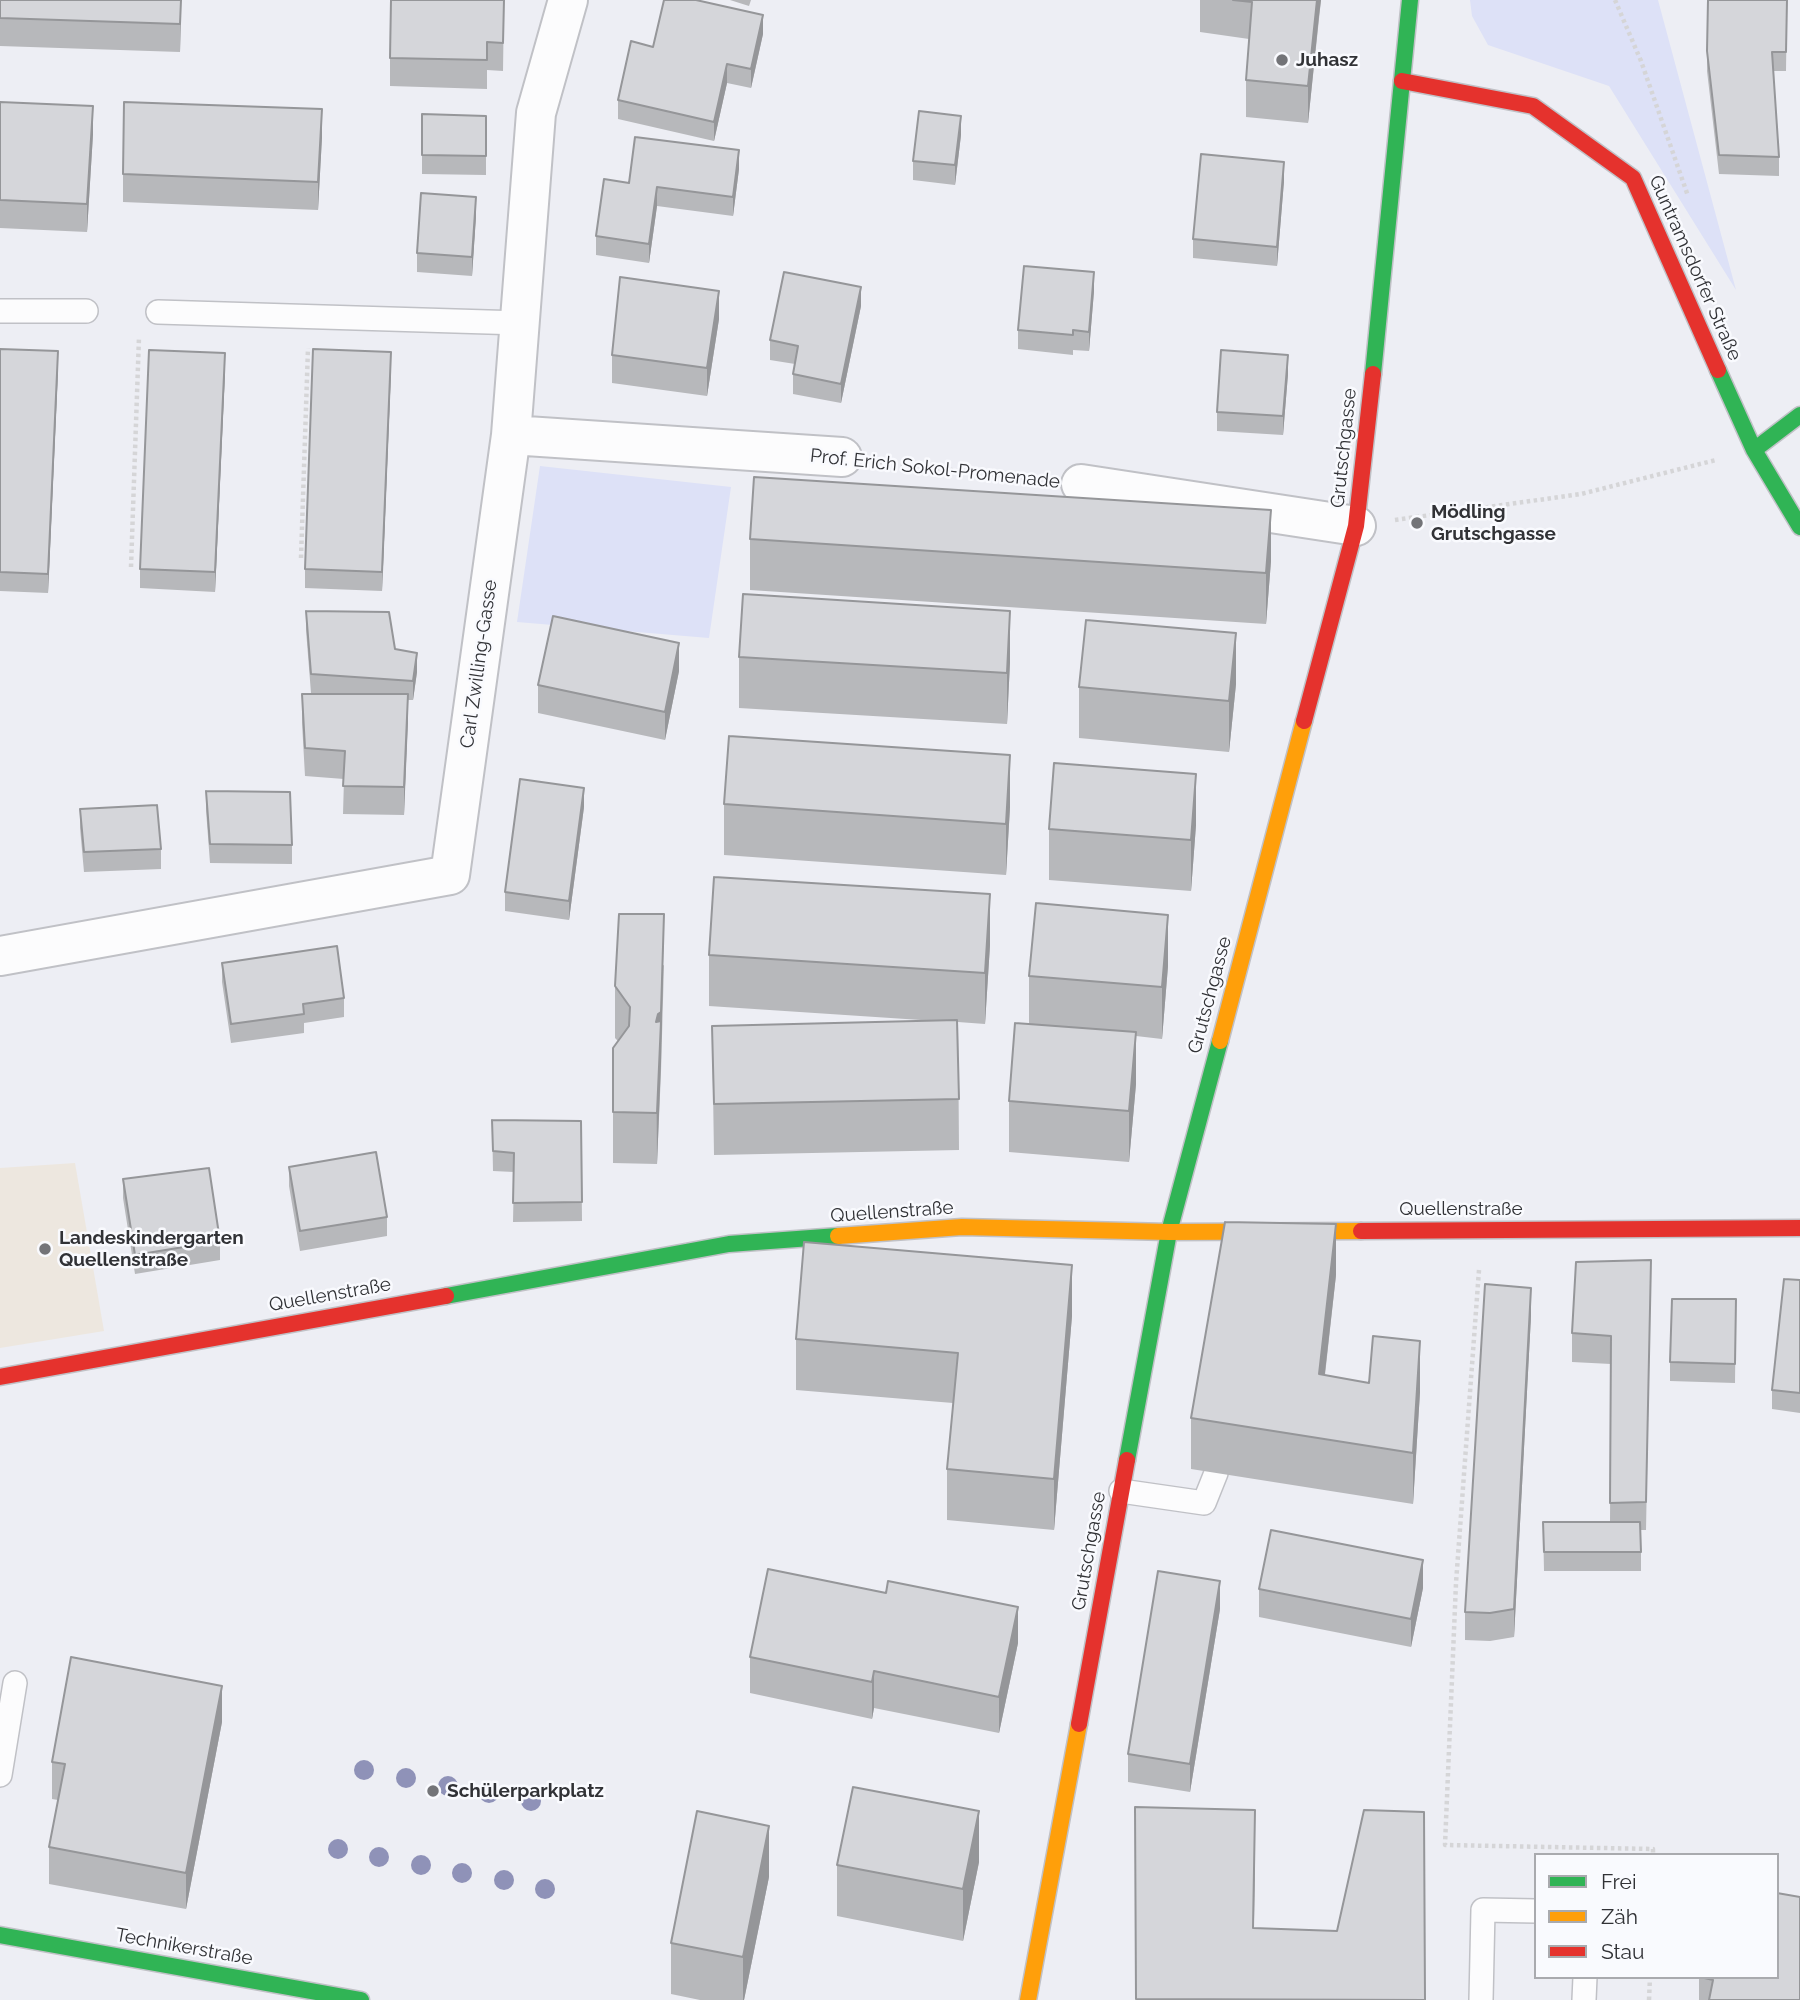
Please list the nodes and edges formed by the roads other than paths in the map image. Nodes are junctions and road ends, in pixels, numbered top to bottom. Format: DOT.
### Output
graph roads {
  1 [pos="568,0"];
  2 [pos="1410,0"];
  3 [pos="1402,81"];
  4 [pos="0,311"];
  5 [pos="86,311"];
  6 [pos="158,312"];
  7 [pos="521,323"];
  8 [pos="1800,415"];
  9 [pos="511,435"];
  10 [pos="1754,450"];
  11 [pos="842,457"];
  12 [pos="1081,484"];
  13 [pos="1356,526"];
  14 [pos="1800,527"];
  15 [pos="0,956"];
  16 [pos="1800,1228"];
  17 [pos="1169,1232"];
  18 [pos="0,1377"];
  19 [pos="1216,1474"];
  20 [pos="1121,1491"];
  21 [pos="15,1683"];
  22 [pos="0,1775"];
  23 [pos="1534,1911"];
  24 [pos="0,1935"];
  25 [pos="1585,1979"];
  26 [pos="361,2000"];
  27 [pos="1028,2000"];
  28 [pos="1481,2000"];
  29 [pos="1584,2000"];
  1 -- 7 [label="street, Carl Zwilling-Gasse"];
  2 -- 3 [label="street, Grutschgasse"];
  3 -- 10 [label="street, Guntramsdorfer Straße"];
  3 -- 13 [label="street, Grutschgasse"];
  4 -- 5 [label="lane"];
  6 -- 7 [label="lane"];
  7 -- 9 [label="street, Carl Zwilling-Gasse"];
  8 -- 10 [label="street"];
  9 -- 11 [label="street, Prof. Erich Sokol-Promenade"];
  9 -- 15 [label="street, Carl Zwilling-Gasse"];
  10 -- 14 [label="street, Guntramsdorfer Straße"];
  12 -- 13 [label="street, Prof. Erich Sokol-Promenade"];
  13 -- 17 [label="street, Grutschgasse"];
  16 -- 17 [label="street, Quellenstraße"];
  17 -- 18 [label="street, Quellenstraße"];
  17 -- 20 [label="street, Grutschgasse"];
  19 -- 20 [label="lane"];
  20 -- 27 [label="street, Grutschgasse"];
  21 -- 22 [label="lane"];
  23 -- 28 [label="lane"];
  24 -- 26 [label="street, Technikerstraße"];
  25 -- 29 [label="lane"];
}
